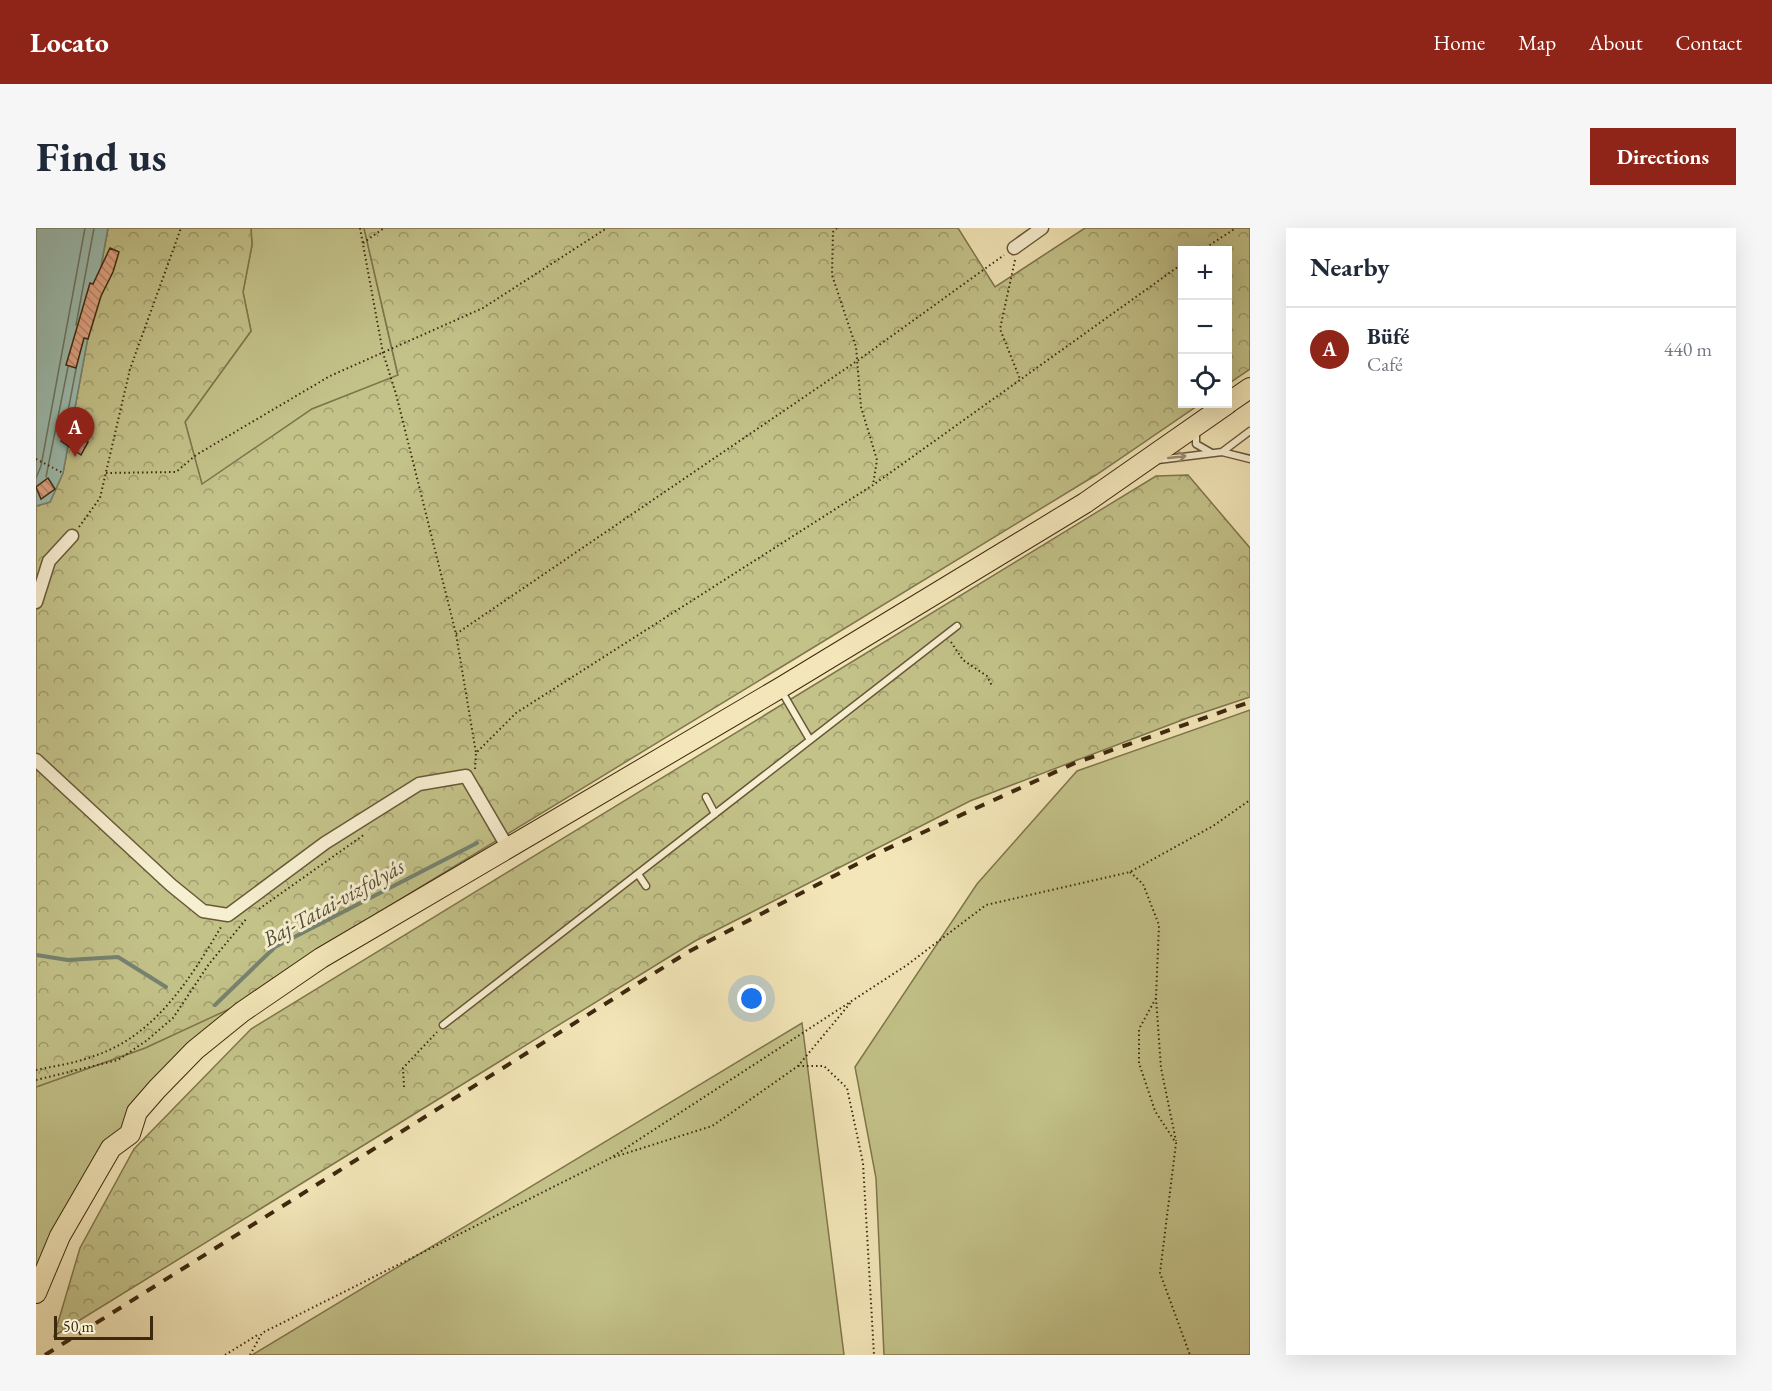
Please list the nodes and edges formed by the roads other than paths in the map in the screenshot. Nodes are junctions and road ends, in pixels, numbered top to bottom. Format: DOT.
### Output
graph roads {
  1 [pos="1042,228"];
  2 [pos="1014,248"];
  3 [pos="1250,388"];
  4 [pos="1232,400"];
  5 [pos="1220,408"];
  6 [pos="1199,423"];
  7 [pos="1250,431"];
  8 [pos="1222,452"];
  9 [pos="1211,453"];
  10 [pos="1250,459"];
  11 [pos="1143,463"];
  12 [pos="72,536"];
  13 [pos="36,602"];
  14 [pos="957,626"];
  15 [pos="780,688"];
  16 [pos="810,740"];
  17 [pos="36,760"];
  18 [pos="706,797"];
  19 [pos="715,814"];
  20 [pos="508,848"];
  21 [pos="638,874"];
  22 [pos="646,886"];
  23 [pos="443,1025"];
  24 [pos="36,1293"];
  1 -- 2 [label="street"];
  3 -- 4 [label="main road"];
  5 -- 6 [label="main road"];
  6 -- 9 [label="lane"];
  6 -- 11 [label="main road"];
  7 -- 8 [label="lane"];
  8 -- 9 [label="lane"];
  8 -- 10 [label="lane"];
  11 -- 9 [label="lane, one-way"];
  11 -- 15 [label="main road"];
  12 -- 13 [label="street"];
  14 -- 16 [label="lane"];
  15 -- 16 [label="lane"];
  15 -- 20 [label="main road"];
  16 -- 19 [label="lane"];
  17 -- 20 [label="street"];
  18 -- 19 [label="lane"];
  19 -- 21 [label="lane"];
  20 -- 24 [label="main road"];
  21 -- 22 [label="lane"];
  21 -- 23 [label="lane"];
}
